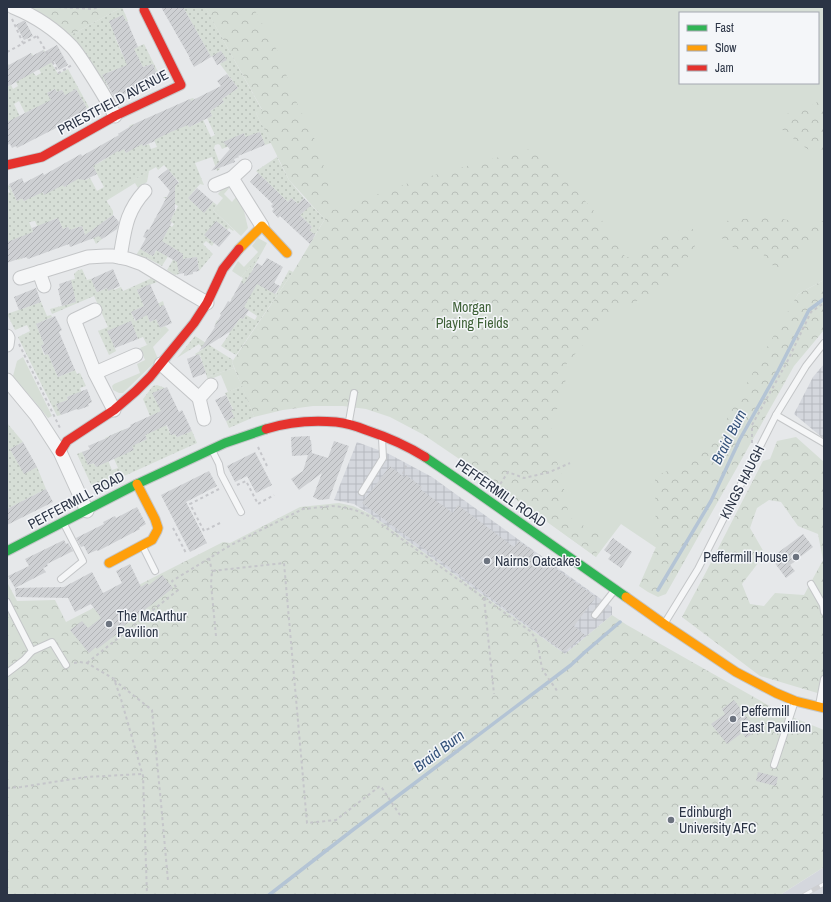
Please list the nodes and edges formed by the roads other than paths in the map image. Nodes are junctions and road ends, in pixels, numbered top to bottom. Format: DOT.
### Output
graph roads {
  1 [pos="144,10"];
  2 [pos="12,12"];
  3 [pos="115,116"];
  4 [pos="7,165"];
  5 [pos="246,166"];
  6 [pos="232,178"];
  7 [pos="215,185"];
  8 [pos="145,191"];
  9 [pos="262,226"];
  10 [pos="287,253"];
  11 [pos="120,257"];
  12 [pos="39,272"];
  13 [pos="20,278"];
  14 [pos="44,286"];
  15 [pos="207,303"];
  16 [pos="95,310"];
  17 [pos="824,343"];
  18 [pos="136,355"];
  19 [pos="161,364"];
  20 [pos="95,373"];
  21 [pos="7,380"];
  22 [pos="212,385"];
  23 [pos="354,393"];
  24 [pos="200,398"];
  25 [pos="114,410"];
  26 [pos="776,415"];
  27 [pos="204,419"];
  28 [pos="348,424"];
  29 [pos="382,435"];
  30 [pos="824,442"];
  31 [pos="64,447"];
  32 [pos="211,449"];
  33 [pos="137,484"];
  34 [pos="362,492"];
  35 [pos="87,511"];
  36 [pos="241,512"];
  37 [pos="64,523"];
  38 [pos="142,546"];
  39 [pos="7,551"];
  40 [pos="109,562"];
  41 [pos="155,571"];
  42 [pos="61,579"];
  43 [pos="811,584"];
  44 [pos="615,590"];
  45 [pos="7,602"];
  46 [pos="824,612"];
  47 [pos="595,615"];
  48 [pos="664,624"];
  49 [pos="32,652"];
  50 [pos="66,665"];
  51 [pos="7,673"];
  52 [pos="824,679"];
  53 [pos="795,701"];
  54 [pos="821,707"];
  55 [pos="774,766"];
  1 -- 3 [label="main road, PRIESTFIELD AVENUE"];
  2 -- 3 [label="street"];
  3 -- 4 [label="main road, PRIESTFIELD AVENUE"];
  5 -- 6 [label="street"];
  6 -- 7 [label="street"];
  6 -- 9 [label="street"];
  8 -- 11 [label="street"];
  9 -- 10 [label="main road"];
  9 -- 15 [label="main road"];
  11 -- 12 [label="street"];
  11 -- 15 [label="street"];
  12 -- 13 [label="street"];
  12 -- 14 [label="street"];
  15 -- 19 [label="main road"];
  16 -- 20 [label="street"];
  17 -- 26 [label="lane, KINGS HAUGH"];
  18 -- 20 [label="street"];
  19 -- 24 [label="street"];
  19 -- 25 [label="main road"];
  20 -- 25 [label="street"];
  21 -- 31 [label="street"];
  22 -- 24 [label="street"];
  23 -- 28 [label="lane"];
  24 -- 27 [label="street"];
  25 -- 31 [label="main road"];
  26 -- 30 [label="lane"];
  26 -- 48 [label="lane, KINGS HAUGH"];
  28 -- 29 [label="main road, PEFFERMILL ROAD"];
  28 -- 32 [label="main road, PEFFERMILL ROAD"];
  29 -- 34 [label="lane"];
  29 -- 44 [label="main road, PEFFERMILL ROAD"];
  31 -- 35 [label="street"];
  32 -- 33 [label="main road, PEFFERMILL ROAD"];
  32 -- 36 [label="lane"];
  33 -- 35 [label="main road, PEFFERMILL ROAD"];
  33 -- 38 [label="main road, PEFFERMILL ROAD"];
  35 -- 37 [label="main road, PEFFERMILL ROAD"];
  37 -- 39 [label="main road, PEFFERMILL ROAD"];
  37 -- 42 [label="lane"];
  38 -- 40 [label="main road, PEFFERMILL ROAD"];
  38 -- 41 [label="lane"];
  43 -- 46 [label="lane"];
  44 -- 47 [label="lane"];
  44 -- 48 [label="main road, PEFFERMILL ROAD"];
  45 -- 49 [label="lane"];
  48 -- 53 [label="main road, PEFFERMILL ROAD"];
  49 -- 50 [label="lane"];
  49 -- 51 [label="lane"];
  52 -- 54 [label="lane"];
  53 -- 54 [label="main road, PEFFERMILL ROAD"];
  53 -- 55 [label="lane"];
}
